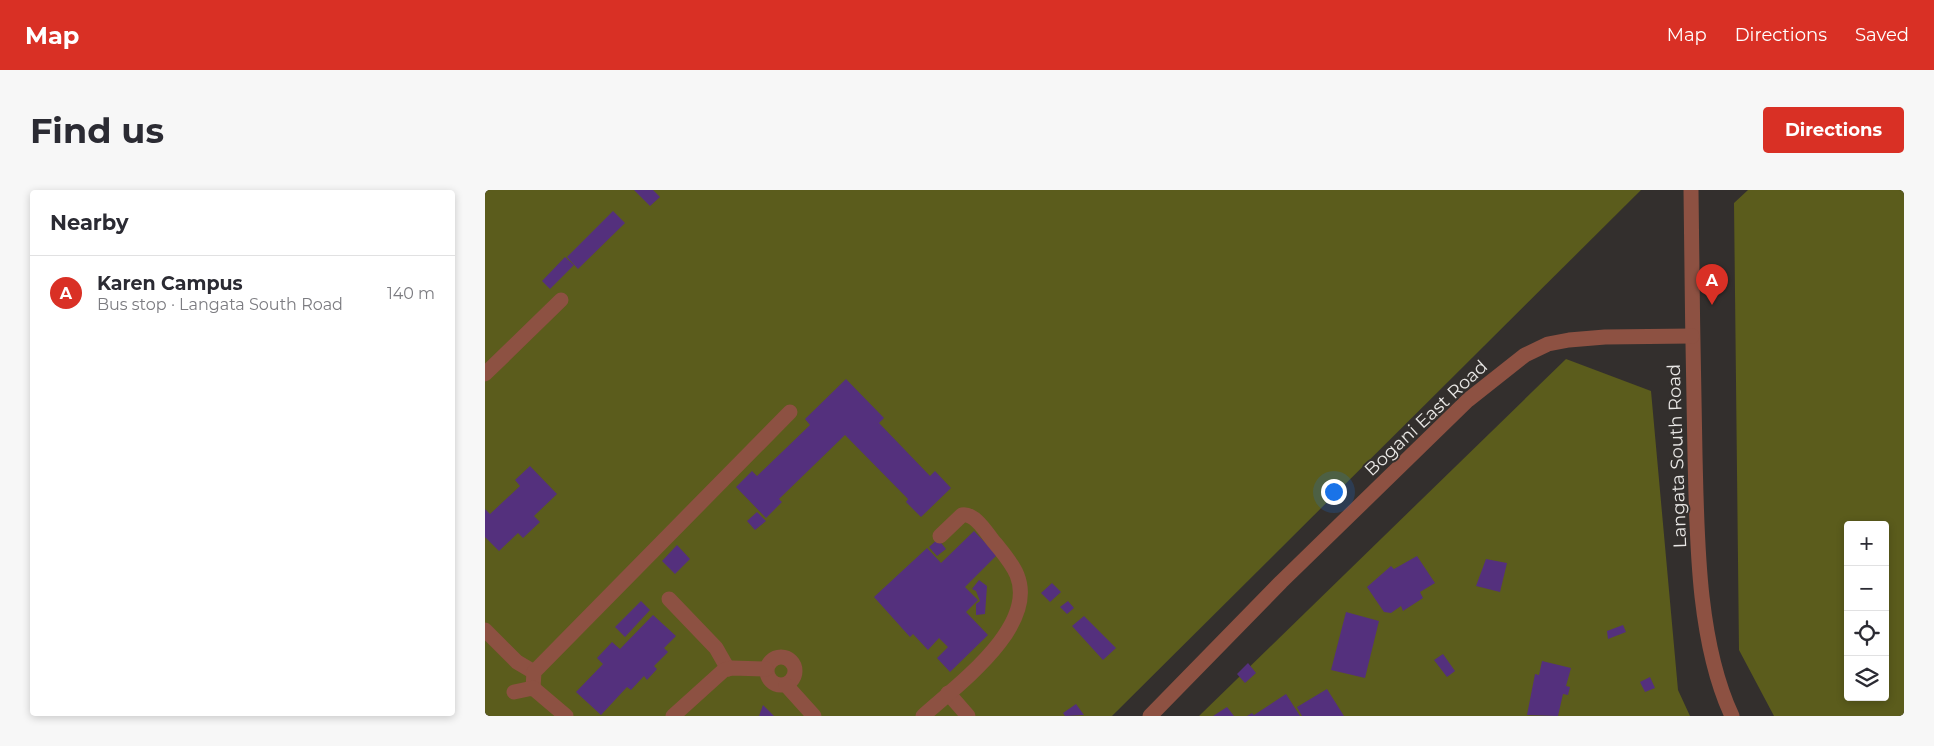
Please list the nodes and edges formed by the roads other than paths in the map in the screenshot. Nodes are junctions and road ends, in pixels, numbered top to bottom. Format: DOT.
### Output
graph roads {
  1 [pos="1691,190"];
  2 [pos="561,300"];
  3 [pos="1692,336"];
  4 [pos="485,374"];
  5 [pos="791,412"];
  6 [pos="940,536"];
  7 [pos="669,599"];
  8 [pos="485,630"];
  9 [pos="728,669"];
  10 [pos="766,669"];
  11 [pos="533,672"];
  12 [pos="786,685"];
  13 [pos="533,688"];
  14 [pos="514,692"];
  15 [pos="948,693"];
  16 [pos="566,716"];
  17 [pos="673,716"];
  18 [pos="814,716"];
  19 [pos="923,716"];
  20 [pos="968,716"];
  21 [pos="1150,716"];
  22 [pos="1732,716"];
  1 -- 3 [label="street, Langata South Road"];
  2 -- 4 [label="street"];
  3 -- 21 [label="street, Bogani East Road"];
  3 -- 22 [label="street, Langata South Road"];
  5 -- 11 [label="street"];
  6 -- 15 [label="street"];
  7 -- 9 [label="street"];
  8 -- 11 [label="street"];
  9 -- 10 [label="street"];
  9 -- 17 [label="street"];
  10 -- 12 [label="street"];
  10 -- 12 [label="street"];
  11 -- 13 [label="street"];
  12 -- 18 [label="street"];
  13 -- 14 [label="street"];
  13 -- 16 [label="street"];
  15 -- 19 [label="street"];
  15 -- 20 [label="street"];
}
